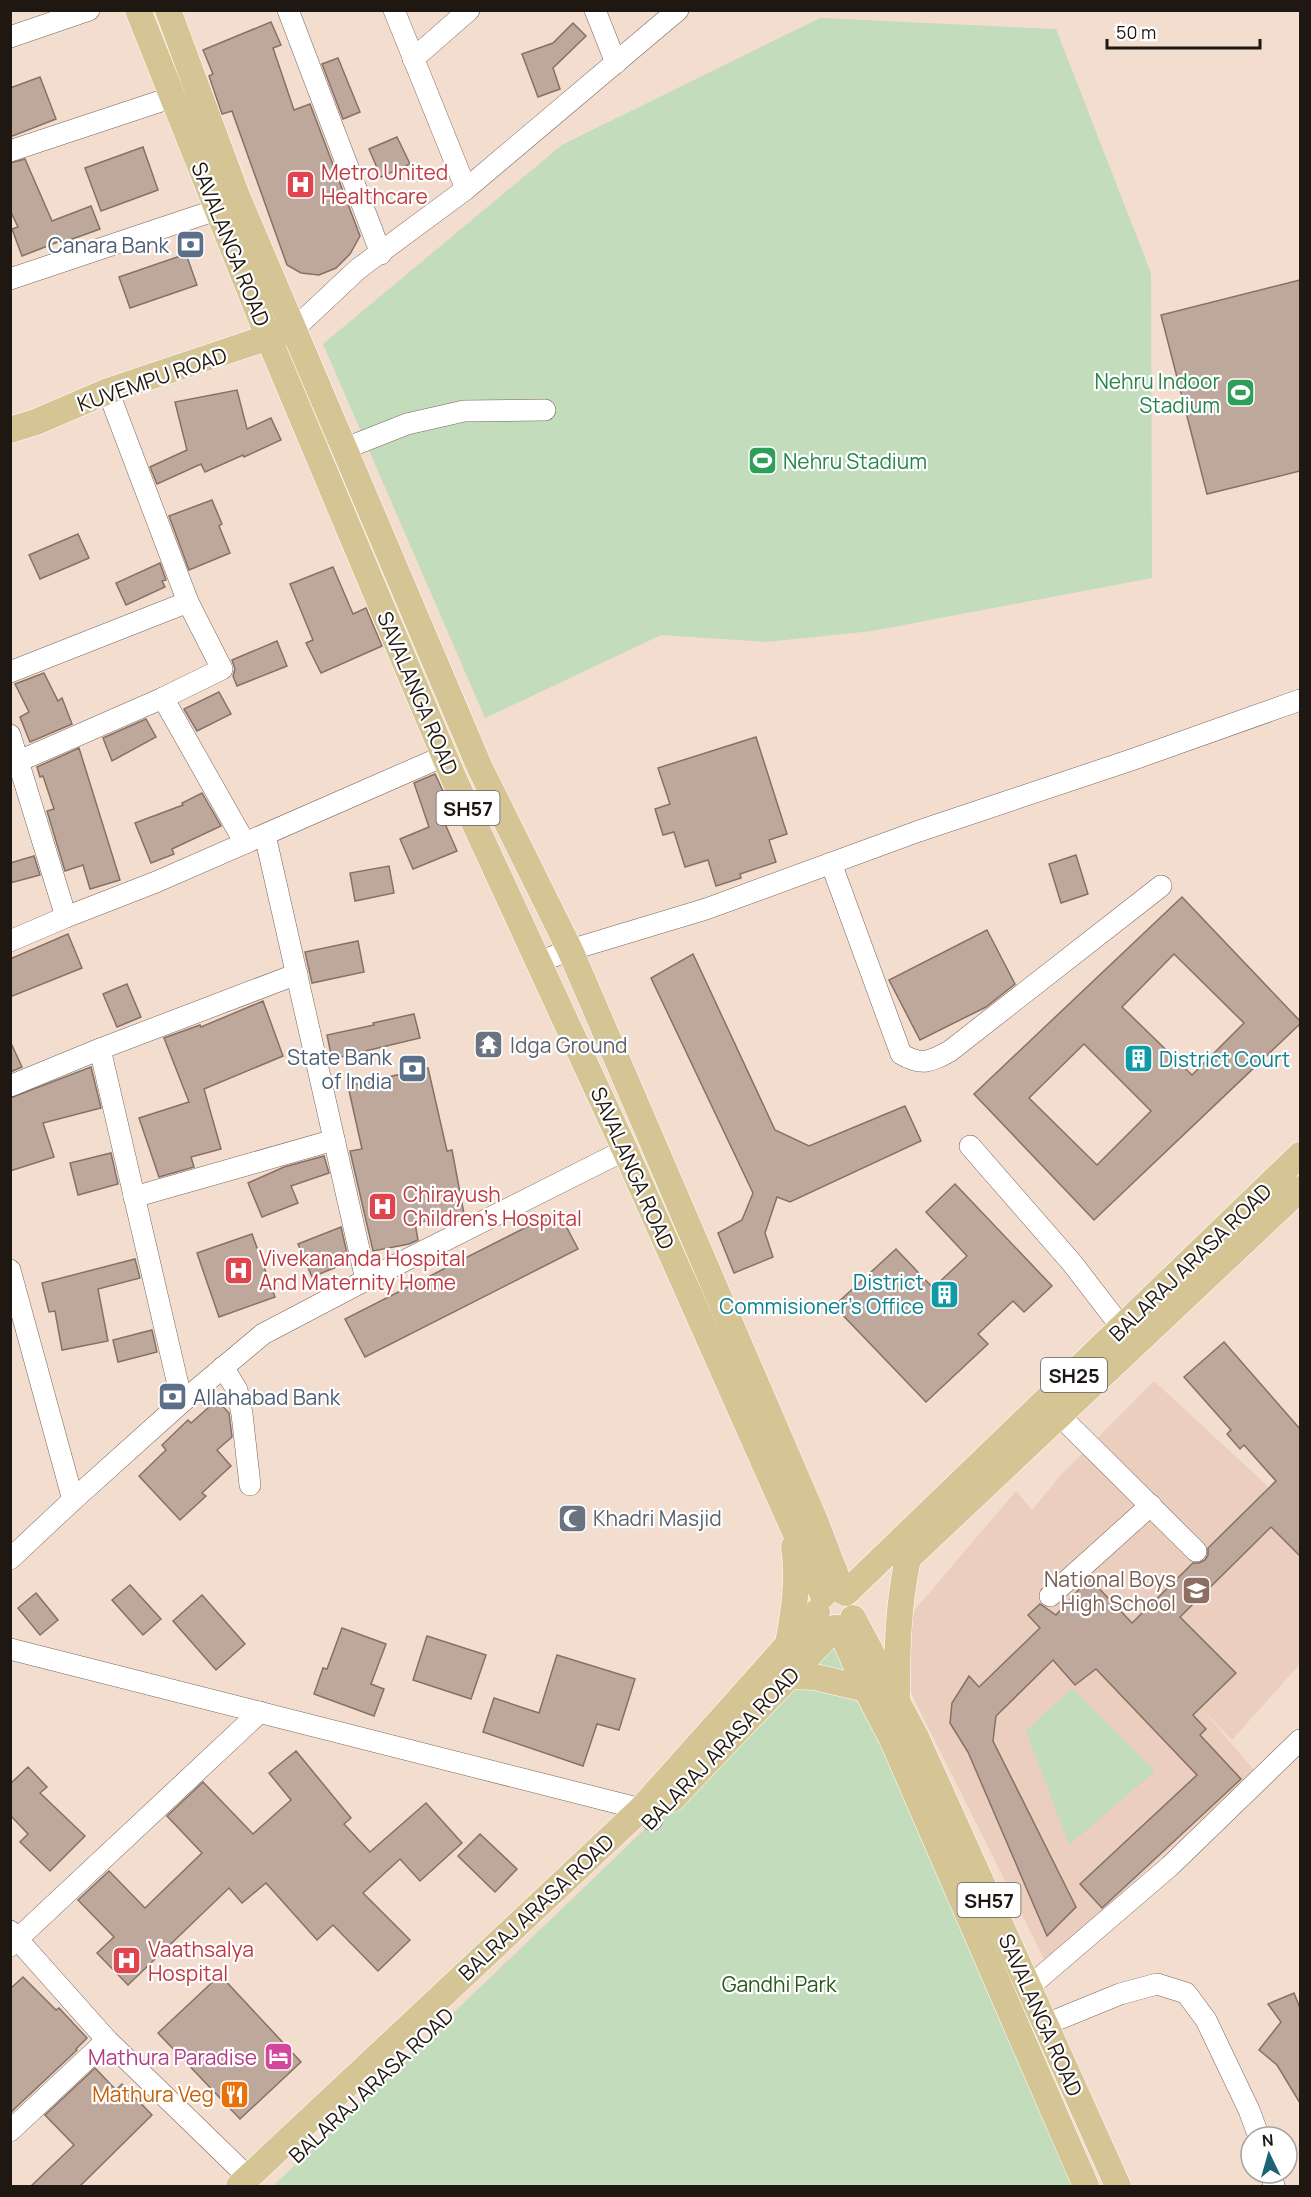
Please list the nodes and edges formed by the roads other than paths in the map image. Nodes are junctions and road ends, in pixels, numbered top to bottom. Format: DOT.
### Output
graph roads {
  1 [pos="89,10"];
  2 [pos="138,10"];
  3 [pos="168,10"];
  4 [pos="288,10"];
  5 [pos="394,10"];
  6 [pos="469,10"];
  7 [pos="595,10"];
  8 [pos="678,10"];
  9 [pos="10,38"];
  10 [pos="413,59"];
  11 [pos="616,63"];
  12 [pos="173,96"];
  13 [pos="10,151"];
  14 [pos="466,189"];
  15 [pos="216,210"];
  16 [pos="381,254"];
  17 [pos="10,279"];
  18 [pos="295,328"];
  19 [pos="269,339"];
  20 [pos="108,391"];
  21 [pos="545,410"];
  22 [pos="10,430"];
  23 [pos="345,448"];
  24 [pos="319,459"];
  25 [pos="188,602"];
  26 [pos="10,672"];
  27 [pos="163,698"];
  28 [pos="1300,700"];
  29 [pos="10,735"];
  30 [pos="444,756"];
  31 [pos="19,761"];
  32 [pos="265,835"];
  33 [pos="245,843"];
  34 [pos="831,863"];
  35 [pos="1161,886"];
  36 [pos="66,917"];
  37 [pos="10,941"];
  38 [pos="570,950"];
  39 [pos="539,962"];
  40 [pos="297,974"];
  41 [pos="100,1049"];
  42 [pos="10,1086"];
  43 [pos="334,1140"];
  44 [pos="970,1146"];
  45 [pos="625,1150"];
  46 [pos="1300,1155"];
  47 [pos="1300,1189"];
  48 [pos="134,1197"];
  49 [pos="10,1270"];
  50 [pos="366,1280"];
  51 [pos="1122,1328"];
  52 [pos="223,1367"];
  53 [pos="182,1402"];
  54 [pos="1060,1416"];
  55 [pos="250,1485"];
  56 [pos="73,1500"];
  57 [pos="1151,1505"];
  58 [pos="791,1524"];
  59 [pos="1196,1551"];
  60 [pos="908,1558"];
  61 [pos="10,1559"];
  62 [pos="1050,1596"];
  63 [pos="839,1609"];
  64 [pos="788,1645"];
  65 [pos="10,1649"];
  66 [pos="789,1676"];
  67 [pos="866,1689"];
  68 [pos="897,1701"];
  69 [pos="260,1712"];
  70 [pos="1300,1740"];
  71 [pos="646,1814"];
  72 [pos="13,1938"];
  73 [pos="1029,1987"];
  74 [pos="1006,2002"];
  75 [pos="1046,2024"];
  76 [pos="1020,2035"];
  77 [pos="107,2040"];
  78 [pos="1255,2125"];
  79 [pos="10,2131"];
  80 [pos="250,2184"];
  81 [pos="1086,2187"];
  82 [pos="1118,2187"];
  1 -- 9 [label="street"];
  2 -- 12 [label="main road, SAVALANGA ROAD / SH57"];
  3 -- 18 [label="main road, SAVALANGA ROAD / SH57"];
  4 -- 16 [label="street"];
  5 -- 10 [label="street"];
  6 -- 10 [label="street"];
  7 -- 11 [label="street"];
  8 -- 11 [label="street"];
  10 -- 14 [label="street"];
  11 -- 14 [label="street"];
  12 -- 13 [label="street"];
  12 -- 15 [label="main road, SAVALANGA ROAD / SH57"];
  14 -- 16 [label="street"];
  15 -- 17 [label="street"];
  15 -- 19 [label="main road, SAVALANGA ROAD / SH57"];
  16 -- 18 [label="street"];
  18 -- 19 [label="main road, KUVEMPU ROAD"];
  18 -- 23 [label="main road, SAVALANGA ROAD / SH57"];
  19 -- 20 [label="main road, KUVEMPU ROAD"];
  19 -- 24 [label="main road, SAVALANGA ROAD / SH57"];
  20 -- 22 [label="main road, KUVEMPU ROAD"];
  20 -- 25 [label="street"];
  21 -- 23 [label="street"];
  23 -- 24 [label="street"];
  23 -- 38 [label="main road, SAVALANGA ROAD / SH57"];
  24 -- 30 [label="main road, SAVALANGA ROAD / SH57"];
  25 -- 26 [label="street"];
  25 -- 27 [label="street"];
  27 -- 31 [label="street"];
  27 -- 33 [label="street"];
  28 -- 34 [label="street"];
  29 -- 31 [label="street"];
  30 -- 32 [label="street"];
  30 -- 39 [label="main road, SAVALANGA ROAD / SH57"];
  31 -- 36 [label="street"];
  32 -- 33 [label="street"];
  32 -- 40 [label="street"];
  33 -- 36 [label="street"];
  34 -- 35 [label="street"];
  34 -- 38 [label="street"];
  36 -- 37 [label="street"];
  38 -- 39 [label="street"];
  38 -- 63 [label="main road, SAVALANGA ROAD / SH57"];
  39 -- 45 [label="main road, SAVALANGA ROAD / SH57"];
  40 -- 41 [label="street"];
  40 -- 43 [label="street"];
  41 -- 42 [label="street"];
  41 -- 48 [label="street"];
  43 -- 48 [label="street"];
  43 -- 50 [label="street"];
  44 -- 51 [label="street"];
  45 -- 50 [label="street"];
  45 -- 58 [label="main road, SAVALANGA ROAD / SH57"];
  46 -- 51 [label="main road, BALARAJ ARASA ROAD / SH25"];
  47 -- 54 [label="main road, BALARAJ ARASA ROAD / SH25"];
  48 -- 53 [label="street"];
  49 -- 56 [label="street"];
  50 -- 52 [label="street"];
  51 -- 63 [label="main road, BALARAJ ARASA ROAD / SH25"];
  52 -- 53 [label="street"];
  52 -- 55 [label="street"];
  53 -- 56 [label="street"];
  54 -- 57 [label="street"];
  54 -- 60 [label="main road, BALARAJ ARASA ROAD / SH25"];
  56 -- 61 [label="street"];
  57 -- 59 [label="street"];
  57 -- 62 [label="street"];
  58 -- 63 [label="main road, SAVALANGA ROAD / SH57"];
  58 -- 64 [label="main road"];
  60 -- 63 [label="main road, BALARAJ ARASA ROAD / SH25"];
  60 -- 68 [label="main road"];
  63 -- 64 [label="main road, BALRAJ ARASA ROAD"];
  63 -- 66 [label="main road, BALARAJ ARASA ROAD"];
  63 -- 67 [label="main road, SAVALANGA ROAD / SH57"];
  63 -- 68 [label="main road, SAVALANGA ROAD / SH57"];
  64 -- 71 [label="main road, BALRAJ ARASA ROAD"];
  65 -- 69 [label="street"];
  66 -- 67 [label="main road"];
  66 -- 71 [label="main road, BALARAJ ARASA ROAD"];
  67 -- 74 [label="main road, SAVALANGA ROAD / SH57"];
  68 -- 73 [label="main road, SAVALANGA ROAD / SH57"];
  69 -- 71 [label="street"];
  69 -- 72 [label="street"];
  70 -- 73 [label="street"];
  71 -- 80 [label="main road, BALRAJ ARASA ROAD"];
  72 -- 77 [label="street"];
  73 -- 74 [label="street"];
  73 -- 75 [label="main road, SAVALANGA ROAD / SH57"];
  74 -- 76 [label="main road, SAVALANGA ROAD / SH57"];
  75 -- 76 [label="street"];
  75 -- 78 [label="street"];
  75 -- 82 [label="main road, SAVALANGA ROAD / SH57"];
  76 -- 81 [label="main road, SAVALANGA ROAD / SH57"];
  77 -- 79 [label="street"];
  77 -- 80 [label="street"];
}
